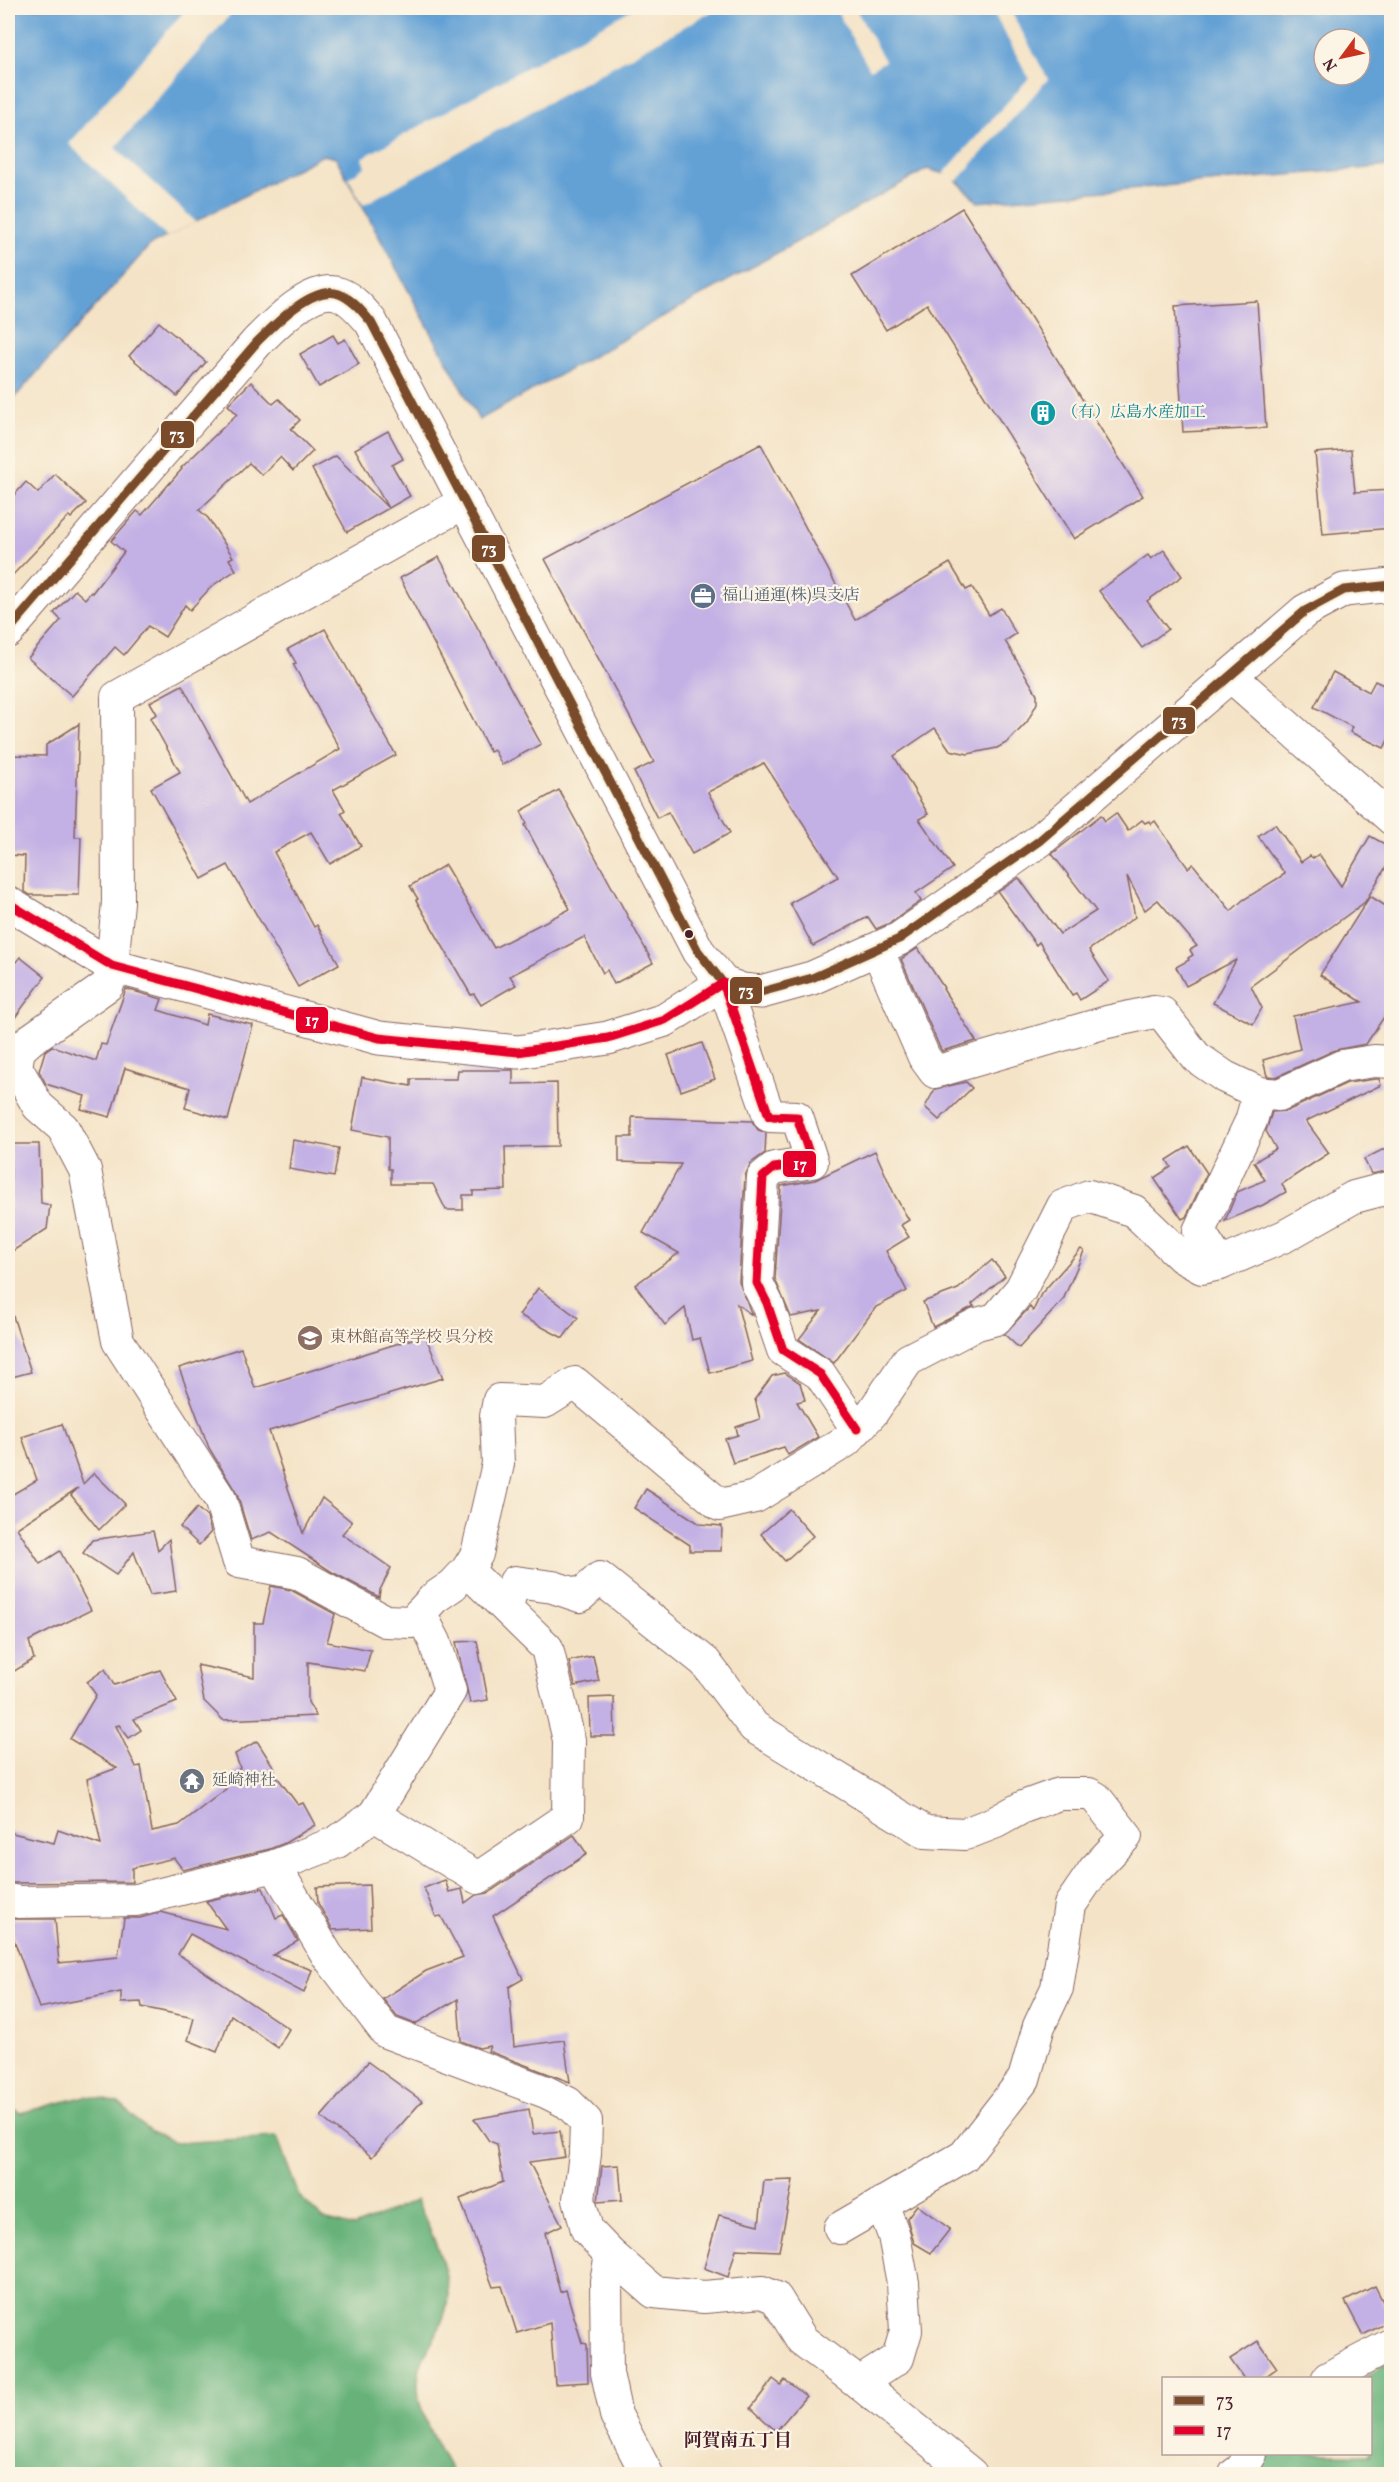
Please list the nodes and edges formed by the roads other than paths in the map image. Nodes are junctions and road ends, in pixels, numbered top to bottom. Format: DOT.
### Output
graph roads {
  1 [pos="465,502"];
  2 [pos="1392,585"];
  3 [pos="8,631"];
  4 [pos="1232,677"];
  5 [pos="1392,819"];
  6 [pos="8,903"];
  7 [pos="878,949"];
  8 [pos="112,966"];
  9 [pos="723,983"];
  10 [pos="1392,1062"];
  11 [pos="1259,1093"];
  12 [pos="1392,1187"];
  13 [pos="1221,1264"];
  14 [pos="857,1429"];
  15 [pos="467,1570"];
  16 [pos="506,1607"];
  17 [pos="420,1613"];
  18 [pos="374,1815"];
  19 [pos="275,1866"];
  20 [pos="8,1900"];
  21 [pos="882,2203"];
  22 [pos="840,2228"];
  23 [pos="611,2255"];
  24 [pos="1392,2344"];
  25 [pos="1332,2377"];
  26 [pos="859,2383"];
  27 [pos="1250,2455"];
  28 [pos="646,2475"];
  29 [pos="971,2475"];
  30 [pos="1235,2475"];
  1 -- 3 [label="main road"];
  1 -- 8 [label="street"];
  1 -- 9 [label="main road"];
  2 -- 4 [label="main road"];
  4 -- 5 [label="street"];
  4 -- 7 [label="main road"];
  6 -- 8 [label="main road"];
  7 -- 9 [label="main road"];
  7 -- 11 [label="street"];
  8 -- 9 [label="main road"];
  8 -- 17 [label="street"];
  9 -- 14 [label="street"];
  10 -- 11 [label="street"];
  11 -- 13 [label="street"];
  12 -- 13 [label="street"];
  13 -- 14 [label="street"];
  14 -- 15 [label="street"];
  15 -- 16 [label="street"];
  15 -- 17 [label="street"];
  16 -- 18 [label="street"];
  16 -- 21 [label="street"];
  17 -- 18 [label="street"];
  18 -- 19 [label="street"];
  19 -- 20 [label="street"];
  19 -- 23 [label="street"];
  21 -- 22 [label="street"];
  21 -- 26 [label="street"];
  23 -- 26 [label="street"];
  23 -- 28 [label="street"];
  24 -- 25 [label="street"];
  26 -- 29 [label="street"];
  27 -- 30 [label="street"];
}
